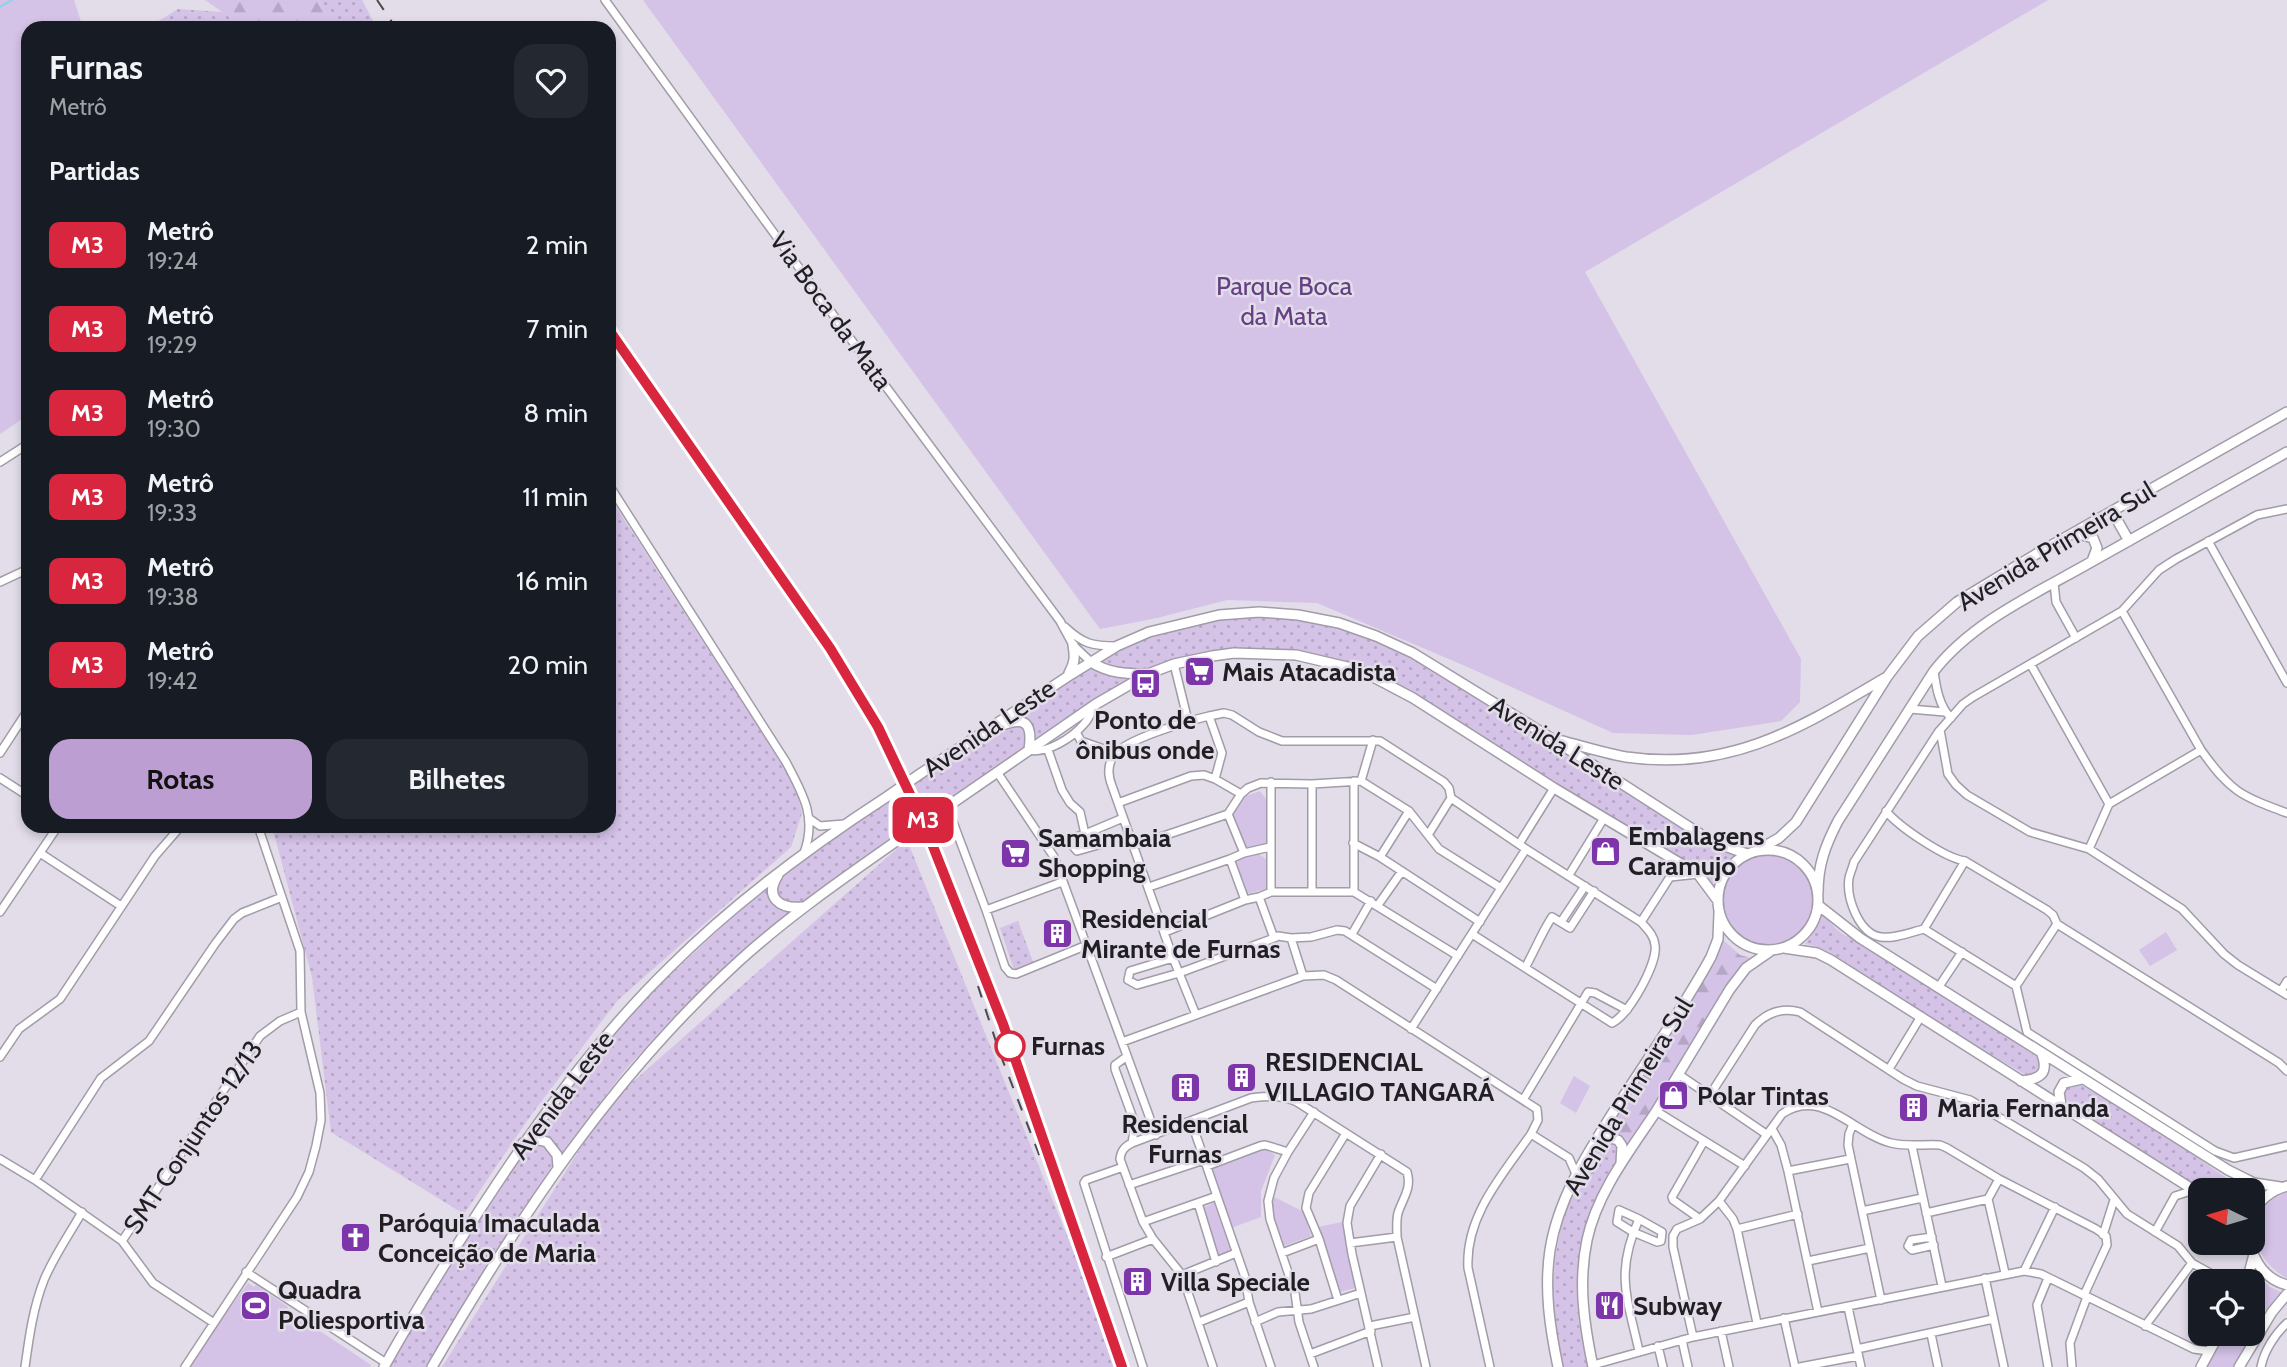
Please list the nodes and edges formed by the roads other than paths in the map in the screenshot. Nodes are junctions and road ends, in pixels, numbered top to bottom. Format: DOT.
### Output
graph roads {
  1 [pos="605,0"];
  2 [pos="2287,412"];
  3 [pos="21,448"];
  4 [pos="2287,452"];
  5 [pos="0,462"];
  6 [pos="616,496"];
  7 [pos="2287,509"];
  8 [pos="2112,512"];
  9 [pos="2074,533"];
  10 [pos="2129,541"];
  11 [pos="2208,541"];
  12 [pos="2091,562"];
  13 [pos="21,572"];
  14 [pos="0,582"];
  15 [pos="2053,583"];
  16 [pos="2040,591"];
  17 [pos="2056,602"];
  18 [pos="2122,611"];
  19 [pos="1060,621"];
  20 [pos="2076,638"];
  21 [pos="1073,645"];
  22 [pos="1117,646"];
  23 [pos="1091,662"];
  24 [pos="1174,664"];
  25 [pos="2031,665"];
  26 [pos="1934,671"];
  27 [pos="1148,674"];
  28 [pos="1067,677"];
  29 [pos="1887,677"];
  30 [pos="2287,683"];
  31 [pos="1096,704"];
  32 [pos="1910,709"];
  33 [pos="1948,715"];
  34 [pos="1209,716"];
  35 [pos="21,721"];
  36 [pos="1188,721"];
  37 [pos="1940,730"];
  38 [pos="985,731"];
  39 [pos="1076,732"];
  40 [pos="1551,738"];
  41 [pos="1373,740"];
  42 [pos="1029,750"];
  43 [pos="1048,750"];
  44 [pos="2201,750"];
  45 [pos="0,753"];
  46 [pos="1115,753"];
  47 [pos="997,772"];
  48 [pos="0,778"];
  49 [pos="1215,779"];
  50 [pos="1357,781"];
  51 [pos="1271,782"];
  52 [pos="1312,784"];
  53 [pos="1555,788"];
  54 [pos="21,792"];
  55 [pos="1241,794"];
  56 [pos="1451,798"];
  57 [pos="1118,803"];
  58 [pos="2109,804"];
  59 [pos="944,808"];
  60 [pos="1409,811"];
  61 [pos="1886,811"];
  62 [pos="2287,813"];
  63 [pos="1228,814"];
  64 [pos="1124,818"];
  65 [pos="1604,818"];
  66 [pos="810,819"];
  67 [pos="1896,822"];
  68 [pos="849,824"];
  69 [pos="1877,826"];
  70 [pos="53,833"];
  71 [pos="175,833"];
  72 [pos="260,833"];
  73 [pos="1085,834"];
  74 [pos="1427,835"];
  75 [pos="1130,836"];
  76 [pos="1353,843"];
  77 [pos="1519,844"];
  78 [pos="1134,846"];
  79 [pos="1270,847"];
  80 [pos="1526,849"];
  81 [pos="2089,849"];
  82 [pos="1758,850"];
  83 [pos="40,853"];
  84 [pos="804,853"];
  85 [pos="1244,853"];
  86 [pos="1747,854"];
  87 [pos="1380,857"];
  88 [pos="1230,859"];
  89 [pos="1965,861"];
  90 [pos="1402,871"];
  91 [pos="779,872"];
  92 [pos="1698,874"];
  93 [pos="1569,875"];
  94 [pos="1062,882"];
  95 [pos="1585,886"];
  96 [pos="1149,887"];
  97 [pos="1501,888"];
  98 [pos="1312,891"];
  99 [pos="1594,891"];
  100 [pos="1271,892"];
  101 [pos="1354,892"];
  102 [pos="1818,893"];
  103 [pos="282,897"];
  104 [pos="1259,897"];
  105 [pos="1245,901"];
  106 [pos="1718,901"];
  107 [pos="1375,903"];
  108 [pos="1818,905"];
  109 [pos="121,906"];
  110 [pos="803,907"];
  111 [pos="986,910"];
  112 [pos="0,912"];
  113 [pos="1719,913"];
  114 [pos="1480,922"];
  115 [pos="1561,922"];
  116 [pos="1641,922"];
  117 [pos="2057,924"];
  118 [pos="1924,929"];
  119 [pos="1165,932"];
  120 [pos="1352,934"];
  121 [pos="1472,934"];
  122 [pos="1274,938"];
  123 [pos="1291,938"];
  124 [pos="1087,945"];
  125 [pos="1784,948"];
  126 [pos="1772,950"];
  127 [pos="1962,952"];
  128 [pos="1458,956"];
  129 [pos="1173,958"];
  130 [pos="1525,968"];
  131 [pos="1179,973"];
  132 [pos="1303,976"];
  133 [pos="2287,981"];
  134 [pos="2016,986"];
  135 [pos="1938,988"];
  136 [pos="1437,989"];
  137 [pos="2284,993"];
  138 [pos="1581,1003"];
  139 [pos="1627,1010"];
  140 [pos="301,1012"];
  141 [pos="1196,1015"];
  142 [pos="1920,1018"];
  143 [pos="1411,1029"];
  144 [pos="1122,1042"];
  145 [pos="2042,1054"];
  146 [pos="0,1056"];
  147 [pos="1126,1057"];
  148 [pos="1889,1069"];
  149 [pos="2287,1071"];
  150 [pos="1678,1074"];
  151 [pos="2083,1079"];
  152 [pos="2021,1081"];
  153 [pos="1710,1095"];
  154 [pos="1523,1100"];
  155 [pos="2061,1105"];
  156 [pos="1656,1111"];
  157 [pos="1314,1112"];
  158 [pos="1149,1120"];
  159 [pos="1191,1121"];
  160 [pos="1135,1124"];
  161 [pos="1853,1124"];
  162 [pos="1769,1132"];
  163 [pos="1346,1133"];
  164 [pos="1531,1134"];
  165 [pos="1156,1135"];
  166 [pos="1596,1140"];
  167 [pos="1704,1141"];
  168 [pos="523,1143"];
  169 [pos="1132,1143"];
  170 [pos="1912,1146"];
  171 [pos="2287,1146"];
  172 [pos="1288,1152"];
  173 [pos="1381,1154"];
  174 [pos="1586,1157"];
  175 [pos="1569,1158"];
  176 [pos="0,1159"];
  177 [pos="1850,1159"];
  178 [pos="1206,1163"];
  179 [pos="1621,1164"];
  180 [pos="558,1166"];
  181 [pos="1745,1166"];
  182 [pos="1122,1167"];
  183 [pos="1788,1171"];
  184 [pos="1576,1174"];
  185 [pos="1999,1179"];
  186 [pos="35,1180"];
  187 [pos="1129,1185"];
  188 [pos="2188,1186"];
  189 [pos="2283,1187"];
  190 [pos="2188,1194"];
  191 [pos="1217,1196"];
  192 [pos="2265,1197"];
  193 [pos="1922,1198"];
  194 [pos="1988,1199"];
  195 [pos="2114,1200"];
  196 [pos="1719,1201"];
  197 [pos="1198,1203"];
  198 [pos="2055,1207"];
  199 [pos="1861,1211"];
  200 [pos="82,1212"];
  201 [pos="1926,1213"];
  202 [pos="1798,1214"];
  203 [pos="1639,1219"];
  204 [pos="1700,1219"];
  205 [pos="1143,1222"];
  206 [pos="1737,1229"];
  207 [pos="1633,1232"];
  208 [pos="2155,1232"];
  209 [pos="2103,1235"];
  210 [pos="1397,1237"];
  211 [pos="1153,1239"];
  212 [pos="1319,1239"];
  213 [pos="122,1241"];
  214 [pos="1350,1243"];
  215 [pos="1870,1248"];
  216 [pos="1236,1253"];
  217 [pos="1282,1253"];
  218 [pos="2252,1255"];
  219 [pos="1107,1257"];
  220 [pos="2253,1258"];
  221 [pos="1808,1261"];
  222 [pos="1216,1262"];
  223 [pos="2192,1263"];
  224 [pos="2203,1269"];
  225 [pos="2250,1269"];
  226 [pos="2024,1271"];
  227 [pos="246,1272"];
  228 [pos="2006,1273"];
  229 [pos="1182,1275"];
  230 [pos="1985,1278"];
  231 [pos="2048,1278"];
  232 [pos="2287,1284"];
  233 [pos="1942,1286"];
  234 [pos="1361,1293"];
  235 [pos="2287,1294"];
  236 [pos="2085,1296"];
  237 [pos="1338,1300"];
  238 [pos="1881,1300"];
  239 [pos="1249,1303"];
  240 [pos="1848,1307"];
  241 [pos="1297,1309"];
  242 [pos="1818,1312"];
  243 [pos="1415,1317"];
  244 [pos="1784,1318"];
  245 [pos="1993,1319"];
  246 [pos="1199,1322"];
  247 [pos="1255,1322"];
  248 [pos="2287,1322"];
  249 [pos="214,1323"];
  250 [pos="1757,1323"];
  251 [pos="2145,1326"];
  252 [pos="1371,1328"];
  253 [pos="1721,1331"];
  254 [pos="1931,1334"];
  255 [pos="1693,1337"];
  256 [pos="1682,1340"];
  257 [pos="1658,1346"];
  258 [pos="2211,1346"];
  259 [pos="2194,1349"];
  260 [pos="1639,1351"];
  261 [pos="2208,1351"];
  262 [pos="1858,1353"];
  263 [pos="1310,1354"];
  264 [pos="385,1365"];
  265 [pos="2202,1365"];
  266 [pos="1593,1366"];
  267 [pos="25,1367"];
  268 [pos="185,1367"];
  269 [pos="432,1367"];
  270 [pos="1143,1367"];
  271 [pos="1212,1367"];
  272 [pos="1271,1367"];
  273 [pos="1314,1367"];
  274 [pos="1378,1367"];
  275 [pos="1426,1367"];
  276 [pos="1490,1367"];
  277 [pos="1558,1367"];
  278 [pos="1663,1367"];
  279 [pos="1688,1367"];
  280 [pos="1729,1367"];
  281 [pos="1798,1367"];
  282 [pos="1861,1367"];
  283 [pos="1938,1367"];
  284 [pos="2004,1367"];
  285 [pos="2048,1367"];
  286 [pos="2072,1367"];
  287 [pos="2239,1367"];
  288 [pos="2261,1367"];
  1 -- 19 [label="street, Via Boca da Mata"];
  2 -- 8 [label="main road, Avenida Primeira Sul"];
  3 -- 5 [label="street"];
  4 -- 10 [label="main road, Avenida Primeira Sul"];
  6 -- 66 [label="street"];
  7 -- 11 [label="street"];
  8 -- 9 [label="main road, Avenida Primeira Sul"];
  8 -- 10 [label="main road"];
  9 -- 12 [label="main road"];
  9 -- 29 [label="main road, Avenida Primeira Sul"];
  10 -- 12 [label="main road, Avenida Primeira Sul"];
  11 -- 18 [label="street"];
  11 -- 30 [label="street"];
  12 -- 15 [label="main road, Avenida Primeira Sul"];
  13 -- 14 [label="street"];
  15 -- 16 [label="main road, Avenida Primeira Sul"];
  15 -- 17 [label="street"];
  16 -- 17 [label="street"];
  16 -- 26 [label="main road, Avenida Primeira Sul"];
  17 -- 20 [label="street"];
  18 -- 20 [label="street"];
  18 -- 44 [label="street"];
  19 -- 21 [label="street, Via Boca da Mata"];
  19 -- 22 [label="street, Via Boca da Mata"];
  20 -- 25 [label="street"];
  21 -- 23 [label="street, Via Boca da Mata"];
  21 -- 28 [label="main road"];
  22 -- 23 [label="main road, Avenida Leste"];
  22 -- 40 [label="main road, Avenida Leste"];
  23 -- 27 [label="main road"];
  23 -- 28 [label="main road, Avenida Leste"];
  24 -- 27 [label="main road, Avenida Leste"];
  24 -- 36 [label="street"];
  24 -- 53 [label="main road, Avenida Leste"];
  25 -- 33 [label="street"];
  25 -- 58 [label="street"];
  26 -- 32 [label="main road, Avenida Primeira Sul"];
  26 -- 33 [label="street"];
  27 -- 31 [label="main road, Avenida Leste"];
  28 -- 38 [label="main road, Avenida Leste"];
  29 -- 40 [label="main road"];
  29 -- 82 [label="main road, Avenida Primeira Sul"];
  31 -- 39 [label="street"];
  31 -- 42 [label="main road, Avenida Leste"];
  32 -- 33 [label="street"];
  32 -- 102 [label="main road, Avenida Primeira Sul"];
  33 -- 37 [label="street"];
  34 -- 36 [label="street"];
  34 -- 41 [label="street"];
  34 -- 49 [label="street"];
  35 -- 45 [label="street"];
  36 -- 46 [label="street"];
  37 -- 61 [label="street"];
  37 -- 81 [label="street"];
  38 -- 42 [label="main road"];
  38 -- 68 [label="main road, Avenida Leste, bridge"];
  39 -- 43 [label="street"];
  39 -- 46 [label="street"];
  40 -- 86 [label="main road, Avenida Leste"];
  41 -- 50 [label="street"];
  41 -- 56 [label="street"];
  42 -- 43 [label="street"];
  42 -- 47 [label="main road, Avenida Leste"];
  43 -- 73 [label="street"];
  44 -- 58 [label="street"];
  44 -- 62 [label="street"];
  46 -- 57 [label="street"];
  47 -- 59 [label="main road, Avenida Leste"];
  47 -- 94 [label="street"];
  48 -- 54 [label="street"];
  49 -- 55 [label="street"];
  49 -- 57 [label="street"];
  50 -- 52 [label="street"];
  50 -- 60 [label="street"];
  50 -- 76 [label="street"];
  51 -- 52 [label="street"];
  51 -- 55 [label="street"];
  51 -- 79 [label="street"];
  52 -- 98 [label="street"];
  53 -- 65 [label="main road, Avenida Leste"];
  53 -- 77 [label="street"];
  55 -- 63 [label="street"];
  56 -- 74 [label="street"];
  56 -- 77 [label="street"];
  57 -- 64 [label="street"];
  58 -- 81 [label="street"];
  59 -- 110 [label="main road, Avenida Leste, bridge"];
  59 -- 111 [label="street"];
  60 -- 74 [label="street"];
  60 -- 87 [label="street"];
  61 -- 67 [label="street"];
  61 -- 69 [label="street"];
  63 -- 78 [label="street"];
  63 -- 85 [label="street"];
  64 -- 73 [label="street"];
  64 -- 75 [label="street"];
  65 -- 92 [label="main road, Avenida Leste"];
  65 -- 93 [label="street"];
  66 -- 68 [label="street"];
  66 -- 84 [label="street"];
  67 -- 69 [label="street"];
  67 -- 89 [label="street"];
  68 -- 84 [label="main road, Avenida Leste"];
  69 -- 118 [label="street"];
  70 -- 83 [label="street"];
  71 -- 109 [label="street"];
  72 -- 103 [label="street"];
  73 -- 75 [label="street"];
  74 -- 97 [label="street"];
  75 -- 78 [label="street"];
  76 -- 87 [label="street"];
  76 -- 101 [label="street"];
  77 -- 80 [label="street"];
  78 -- 96 [label="street"];
  79 -- 85 [label="street"];
  79 -- 100 [label="street"];
  80 -- 93 [label="street"];
  80 -- 97 [label="street"];
  81 -- 137 [label="street"];
  82 -- 86 [label="main road"];
  82 -- 102 [label="main road"];
  83 -- 109 [label="street"];
  83 -- 112 [label="street"];
  84 -- 91 [label="main road, Avenida Leste"];
  85 -- 88 [label="street"];
  86 -- 106 [label="main road"];
  87 -- 90 [label="street"];
  88 -- 96 [label="street"];
  88 -- 105 [label="street"];
  89 -- 117 [label="street"];
  89 -- 118 [label="street"];
  90 -- 107 [label="street"];
  90 -- 114 [label="street"];
  91 -- 110 [label="main road"];
  91 -- 168 [label="main road, Avenida Leste"];
  92 -- 106 [label="main road, Avenida Leste"];
  92 -- 116 [label="street"];
  93 -- 95 [label="street"];
  94 -- 111 [label="street"];
  94 -- 124 [label="street"];
  95 -- 99 [label="street"];
  95 -- 115 [label="street"];
  96 -- 119 [label="street"];
  97 -- 114 [label="street"];
  98 -- 100 [label="street"];
  98 -- 101 [label="street"];
  99 -- 115 [label="street"];
  99 -- 116 [label="street"];
  100 -- 104 [label="street"];
  101 -- 107 [label="street"];
  102 -- 108 [label="main road"];
  103 -- 140 [label="street"];
  103 -- 186 [label="street"];
  104 -- 105 [label="street"];
  104 -- 122 [label="street"];
  105 -- 119 [label="street"];
  106 -- 113 [label="main road"];
  107 -- 120 [label="street"];
  107 -- 128 [label="street"];
  108 -- 125 [label="main road"];
  108 -- 135 [label="main road"];
  109 -- 146 [label="street"];
  110 -- 180 [label="main road, Avenida Leste"];
  111 -- 124 [label="street"];
  113 -- 126 [label="main road"];
  113 -- 166 [label="main road, Avenida Primeira Sul"];
  114 -- 121 [label="street"];
  115 -- 130 [label="street"];
  116 -- 139 [label="street"];
  117 -- 134 [label="street"];
  117 -- 149 [label="street"];
  118 -- 127 [label="street"];
  119 -- 129 [label="street"];
  120 -- 123 [label="street"];
  120 -- 136 [label="street"];
  121 -- 128 [label="street"];
  121 -- 130 [label="street"];
  122 -- 123 [label="street"];
  122 -- 131 [label="street"];
  123 -- 132 [label="street"];
  124 -- 144 [label="street"];
  125 -- 126 [label="main road"];
  125 -- 142 [label="main road"];
  126 -- 150 [label="main road, Avenida Primeira Sul"];
  127 -- 134 [label="street"];
  127 -- 135 [label="street"];
  128 -- 136 [label="street"];
  129 -- 131 [label="street"];
  129 -- 131 [label="street"];
  130 -- 138 [label="street"];
  131 -- 141 [label="street"];
  132 -- 141 [label="street"];
  132 -- 143 [label="street"];
  133 -- 137 [label="street"];
  134 -- 171 [label="street"];
  135 -- 145 [label="main road"];
  136 -- 143 [label="street"];
  138 -- 139 [label="street"];
  138 -- 139 [label="street"];
  138 -- 154 [label="street"];
  140 -- 213 [label="street, SMT Conjuntos 12/13"];
  140 -- 227 [label="street"];
  141 -- 144 [label="street"];
  142 -- 148 [label="street"];
  142 -- 152 [label="main road"];
  143 -- 154 [label="street"];
  144 -- 147 [label="street"];
  145 -- 151 [label="main road"];
  145 -- 152 [label="main road"];
  147 -- 158 [label="street"];
  147 -- 160 [label="street"];
  148 -- 153 [label="street"];
  148 -- 195 [label="street"];
  150 -- 153 [label="street"];
  150 -- 156 [label="main road, Avenida Primeira Sul"];
  151 -- 155 [label="main road"];
  151 -- 189 [label="main road"];
  152 -- 155 [label="main road"];
  153 -- 162 [label="street"];
  154 -- 164 [label="street"];
  155 -- 188 [label="main road"];
  156 -- 167 [label="street"];
  156 -- 179 [label="main road, Avenida Primeira Sul"];
  157 -- 159 [label="street"];
  157 -- 163 [label="street"];
  157 -- 172 [label="street"];
  158 -- 160 [label="street"];
  158 -- 165 [label="street"];
  159 -- 165 [label="street"];
  159 -- 178 [label="street"];
  160 -- 169 [label="street"];
  161 -- 162 [label="street"];
  161 -- 170 [label="street"];
  161 -- 177 [label="street"];
  162 -- 181 [label="street"];
  162 -- 183 [label="street"];
  163 -- 173 [label="street"];
  163 -- 212 [label="street"];
  164 -- 175 [label="street"];
  164 -- 276 [label="street"];
  165 -- 169 [label="street"];
  166 -- 174 [label="main road, Avenida Primeira Sul"];
  166 -- 179 [label="main road"];
  167 -- 181 [label="street"];
  167 -- 204 [label="street"];
  168 -- 180 [label="main road"];
  168 -- 264 [label="main road, Avenida Leste"];
  169 -- 182 [label="street"];
  170 -- 185 [label="street"];
  170 -- 193 [label="street"];
  172 -- 178 [label="street"];
  172 -- 217 [label="street"];
  173 -- 210 [label="street"];
  173 -- 214 [label="street"];
  174 -- 175 [label="street"];
  174 -- 184 [label="main road, Avenida Primeira Sul"];
  175 -- 184 [label="street"];
  176 -- 186 [label="street"];
  177 -- 183 [label="street"];
  177 -- 199 [label="street"];
  178 -- 187 [label="street"];
  178 -- 191 [label="street"];
  179 -- 266 [label="main road, Avenida Primeira Sul"];
  180 -- 269 [label="main road, Avenida Leste"];
  181 -- 196 [label="street"];
  182 -- 187 [label="street"];
  182 -- 219 [label="street"];
  183 -- 202 [label="street"];
  184 -- 277 [label="main road, Avenida Primeira Sul"];
  185 -- 194 [label="street"];
  185 -- 198 [label="street"];
  186 -- 200 [label="street"];
  187 -- 205 [label="street"];
  189 -- 192 [label="main road"];
  190 -- 208 [label="street"];
  191 -- 197 [label="street"];
  191 -- 216 [label="street"];
  193 -- 199 [label="street"];
  193 -- 201 [label="street"];
  194 -- 201 [label="street"];
  194 -- 228 [label="street"];
  195 -- 208 [label="street"];
  195 -- 209 [label="street"];
  196 -- 204 [label="street"];
  196 -- 206 [label="street"];
  197 -- 205 [label="street"];
  197 -- 222 [label="street"];
  198 -- 209 [label="street"];
  198 -- 226 [label="street"];
  199 -- 215 [label="street"];
  200 -- 213 [label="street"];
  200 -- 267 [label="street"];
  201 -- 233 [label="street"];
  202 -- 206 [label="street"];
  202 -- 221 [label="street"];
  203 -- 207 [label="street"];
  203 -- 207 [label="street"];
  203 -- 207 [label="street"];
  204 -- 255 [label="street"];
  205 -- 211 [label="street"];
  206 -- 250 [label="street"];
  207 -- 260 [label="street"];
  208 -- 223 [label="street"];
  209 -- 236 [label="street"];
  210 -- 214 [label="street"];
  210 -- 243 [label="street"];
  211 -- 219 [label="street"];
  211 -- 229 [label="street"];
  212 -- 217 [label="street"];
  212 -- 237 [label="street"];
  213 -- 249 [label="street"];
  214 -- 234 [label="street"];
  215 -- 221 [label="street"];
  215 -- 238 [label="street"];
  216 -- 222 [label="street"];
  216 -- 239 [label="street"];
  217 -- 241 [label="street"];
  218 -- 220 [label="main road"];
  219 -- 270 [label="street"];
  220 -- 225 [label="main road"];
  220 -- 232 [label="main road"];
  221 -- 242 [label="street"];
  222 -- 229 [label="street"];
  223 -- 224 [label="street"];
  223 -- 251 [label="street"];
  226 -- 228 [label="street"];
  226 -- 231 [label="street"];
  227 -- 249 [label="street"];
  227 -- 264 [label="street"];
  228 -- 230 [label="street"];
  229 -- 246 [label="street"];
  230 -- 233 [label="street"];
  230 -- 245 [label="street"];
  231 -- 236 [label="street"];
  231 -- 285 [label="street"];
  233 -- 238 [label="street"];
  234 -- 237 [label="street"];
  234 -- 252 [label="street"];
  235 -- 287 [label="main road"];
  236 -- 251 [label="street"];
  236 -- 286 [label="street"];
  237 -- 241 [label="street"];
  238 -- 240 [label="street"];
  239 -- 246 [label="street"];
  239 -- 247 [label="street"];
  240 -- 242 [label="street"];
  240 -- 262 [label="street"];
  241 -- 247 [label="street"];
  241 -- 263 [label="street"];
  242 -- 244 [label="street"];
  243 -- 252 [label="street"];
  243 -- 275 [label="street"];
  244 -- 250 [label="street"];
  244 -- 281 [label="street"];
  245 -- 254 [label="street"];
  245 -- 284 [label="street"];
  246 -- 271 [label="street"];
  247 -- 272 [label="street"];
  248 -- 288 [label="street"];
  249 -- 268 [label="street"];
  250 -- 253 [label="street"];
  251 -- 259 [label="street"];
  252 -- 263 [label="street"];
  252 -- 274 [label="street"];
  253 -- 255 [label="street"];
  253 -- 280 [label="street"];
  254 -- 262 [label="street"];
  254 -- 283 [label="street"];
  255 -- 256 [label="street"];
  256 -- 257 [label="street"];
  256 -- 279 [label="street"];
  257 -- 260 [label="street"];
  257 -- 278 [label="street"];
  258 -- 261 [label="main road"];
  259 -- 261 [label="street"];
  259 -- 265 [label="street"];
  260 -- 266 [label="street"];
  261 -- 265 [label="main road"];
  262 -- 281 [label="street"];
  262 -- 282 [label="street"];
  263 -- 273 [label="street"];
}
